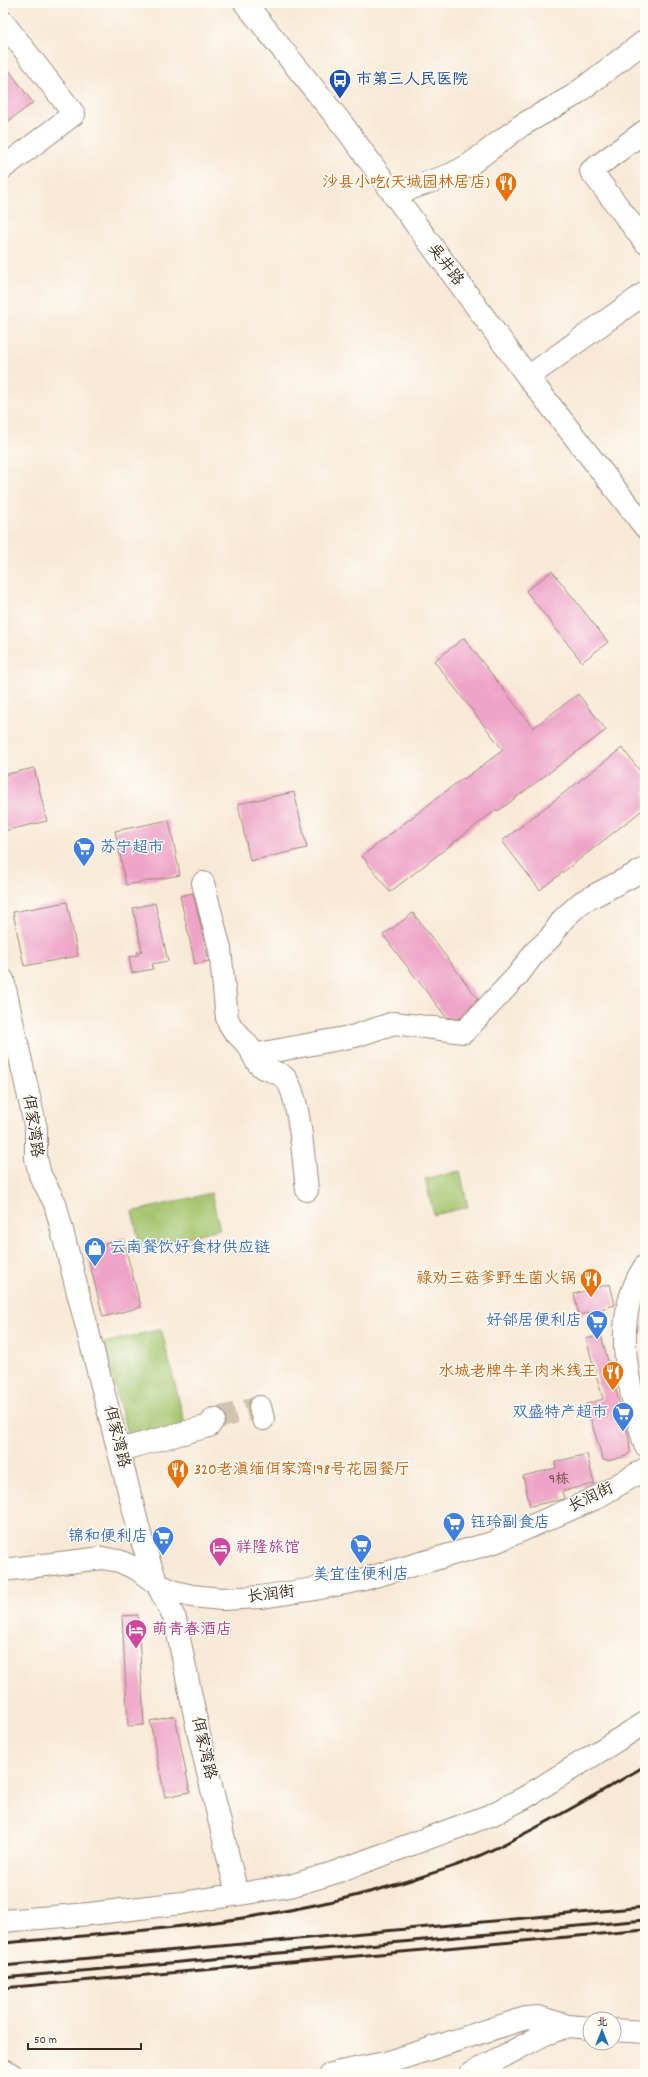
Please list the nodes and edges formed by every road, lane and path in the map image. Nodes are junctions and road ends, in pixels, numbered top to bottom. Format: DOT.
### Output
graph roads {
  1 [pos="245,3"];
  2 [pos="3,22"];
  3 [pos="645,41"];
  4 [pos="645,131"];
  5 [pos="3,168"];
  6 [pos="395,197"];
  7 [pos="645,242"];
  8 [pos="645,293"];
  9 [pos="528,377"];
  10 [pos="645,527"];
  11 [pos="645,869"];
  12 [pos="203,883"];
  13 [pos="3,980"];
  14 [pos="253,1055"];
  15 [pos="306,1190"];
  16 [pos="645,1266"];
  17 [pos="213,1425"];
  18 [pos="645,1445"];
  19 [pos="119,1450"];
  20 [pos="645,1469"];
  21 [pos="3,1570"];
  22 [pos="157,1584"];
  23 [pos="645,1723"];
  24 [pos="237,1894"];
  25 [pos="3,1922"];
  26 [pos="568,2026"];
  27 [pos="582,2027"];
  28 [pos="622,2031"];
  29 [pos="645,2032"];
  30 [pos="3,2070"];
  31 [pos="11,2074"];
  32 [pos="331,2074"];
  33 [pos="470,2074"];
  1 -- 6 [label="street, 吴井路"];
  2 -- 5 [label="street"];
  3 -- 6 [label="street"];
  4 -- 7 [label="street"];
  6 -- 9 [label="street, 吴井路"];
  8 -- 9 [label="street"];
  9 -- 10 [label="street, 吴井路"];
  11 -- 14 [label="street"];
  12 -- 14 [label="street"];
  13 -- 19 [label="street, 佴家湾路"];
  14 -- 15 [label="street"];
  16 -- 18 [label="street"];
  17 -- 19 [label="street"];
  19 -- 22 [label="street, 佴家湾路"];
  20 -- 22 [label="street, 长润街"];
  21 -- 22 [label="street, 长润街"];
  22 -- 24 [label="street, 佴家湾路"];
  23 -- 24 [label="street"];
  24 -- 25 [label="street"];
  26 -- 27 [label="street"];
  26 -- 32 [label="street"];
  26 -- 33 [label="street"];
  28 -- 29 [label="street"];
  30 -- 31 [label="street"];
}
